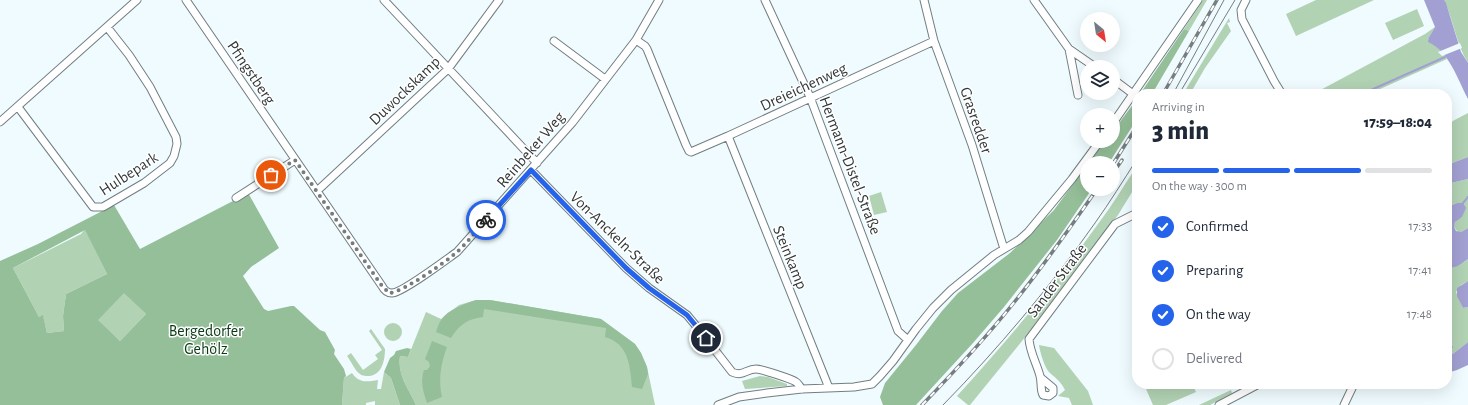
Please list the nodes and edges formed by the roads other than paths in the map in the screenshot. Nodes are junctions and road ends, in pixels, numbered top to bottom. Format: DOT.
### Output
graph roads {
  1 [pos="137,0"];
  2 [pos="186,0"];
  3 [pos="384,0"];
  4 [pos="499,0"];
  5 [pos="659,0"];
  6 [pos="765,0"];
  7 [pos="924,0"];
  8 [pos="1034,0"];
  9 [pos="1198,0"];
  10 [pos="1246,0"];
  11 [pos="107,27"];
  12 [pos="636,40"];
  13 [pos="934,40"];
  14 [pos="554,41"];
  15 [pos="1069,49"];
  16 [pos="1085,60"];
  17 [pos="448,69"];
  18 [pos="605,79"];
  19 [pos="1120,84"];
  20 [pos="1136,89"];
  21 [pos="1279,89"];
  22 [pos="1132,93"];
  23 [pos="1078,95"];
  24 [pos="1132,95"];
  25 [pos="810,97"];
  26 [pos="18,107"];
  27 [pos="1120,112"];
  28 [pos="0,122"];
  29 [pos="728,136"];
  30 [pos="1095,148"];
  31 [pos="295,160"];
  32 [pos="537,163"];
  33 [pos="531,170"];
  34 [pos="317,191"];
  35 [pos="236,198"];
  36 [pos="1132,216"];
  37 [pos="1004,249"];
  38 [pos="398,291"];
  39 [pos="908,340"];
  40 [pos="1041,378"];
  41 [pos="829,388"];
  42 [pos="802,389"];
  43 [pos="1249,389"];
  44 [pos="1352,389"];
  45 [pos="718,405"];
  46 [pos="1219,405"];
  47 [pos="1344,405"];
  1 -- 11 [label="street"];
  2 -- 31 [label="street, Pfingstberg"];
  3 -- 17 [label="street"];
  4 -- 17 [label="street, Duwockskamp"];
  5 -- 12 [label="street, Reinbeker Weg"];
  6 -- 25 [label="street, Hermann-Distel-Straße"];
  7 -- 13 [label="street, Grasredder"];
  8 -- 15 [label="street"];
  9 -- 20 [label="street"];
  10 -- 21 [label="street"];
  11 -- 26 [label="street"];
  11 -- 26 [label="street, Hulbepark"];
  12 -- 18 [label="street, Reinbeker Weg"];
  12 -- 29 [label="street, Dreieichenweg"];
  13 -- 25 [label="street, Dreieichenweg"];
  13 -- 37 [label="street, Grasredder"];
  14 -- 18 [label="street"];
  15 -- 16 [label="street"];
  15 -- 23 [label="street"];
  17 -- 32 [label="street"];
  17 -- 34 [label="street, Duwockskamp"];
  18 -- 32 [label="street, Reinbeker Weg"];
  19 -- 22 [label="street"];
  24 -- 27 [label="street"];
  25 -- 29 [label="street, Dreieichenweg"];
  25 -- 39 [label="street, Hermann-Distel-Straße"];
  26 -- 28 [label="street"];
  29 -- 41 [label="street, Steinkamp"];
  30 -- 37 [label="street"];
  31 -- 34 [label="street, Pfingstberg"];
  31 -- 35 [label="street"];
  32 -- 33 [label="street, Reinbeker Weg"];
  33 -- 38 [label="street, Reinbeker Weg"];
  33 -- 42 [label="street, Von-Anckeln-Straße"];
  34 -- 38 [label="street, Pfingstberg"];
  36 -- 40 [label="street, Sander Straße"];
  37 -- 39 [label="street"];
  39 -- 41 [label="street"];
  41 -- 42 [label="street"];
  42 -- 45 [label="street"];
  43 -- 46 [label="street"];
  44 -- 47 [label="street"];
}
